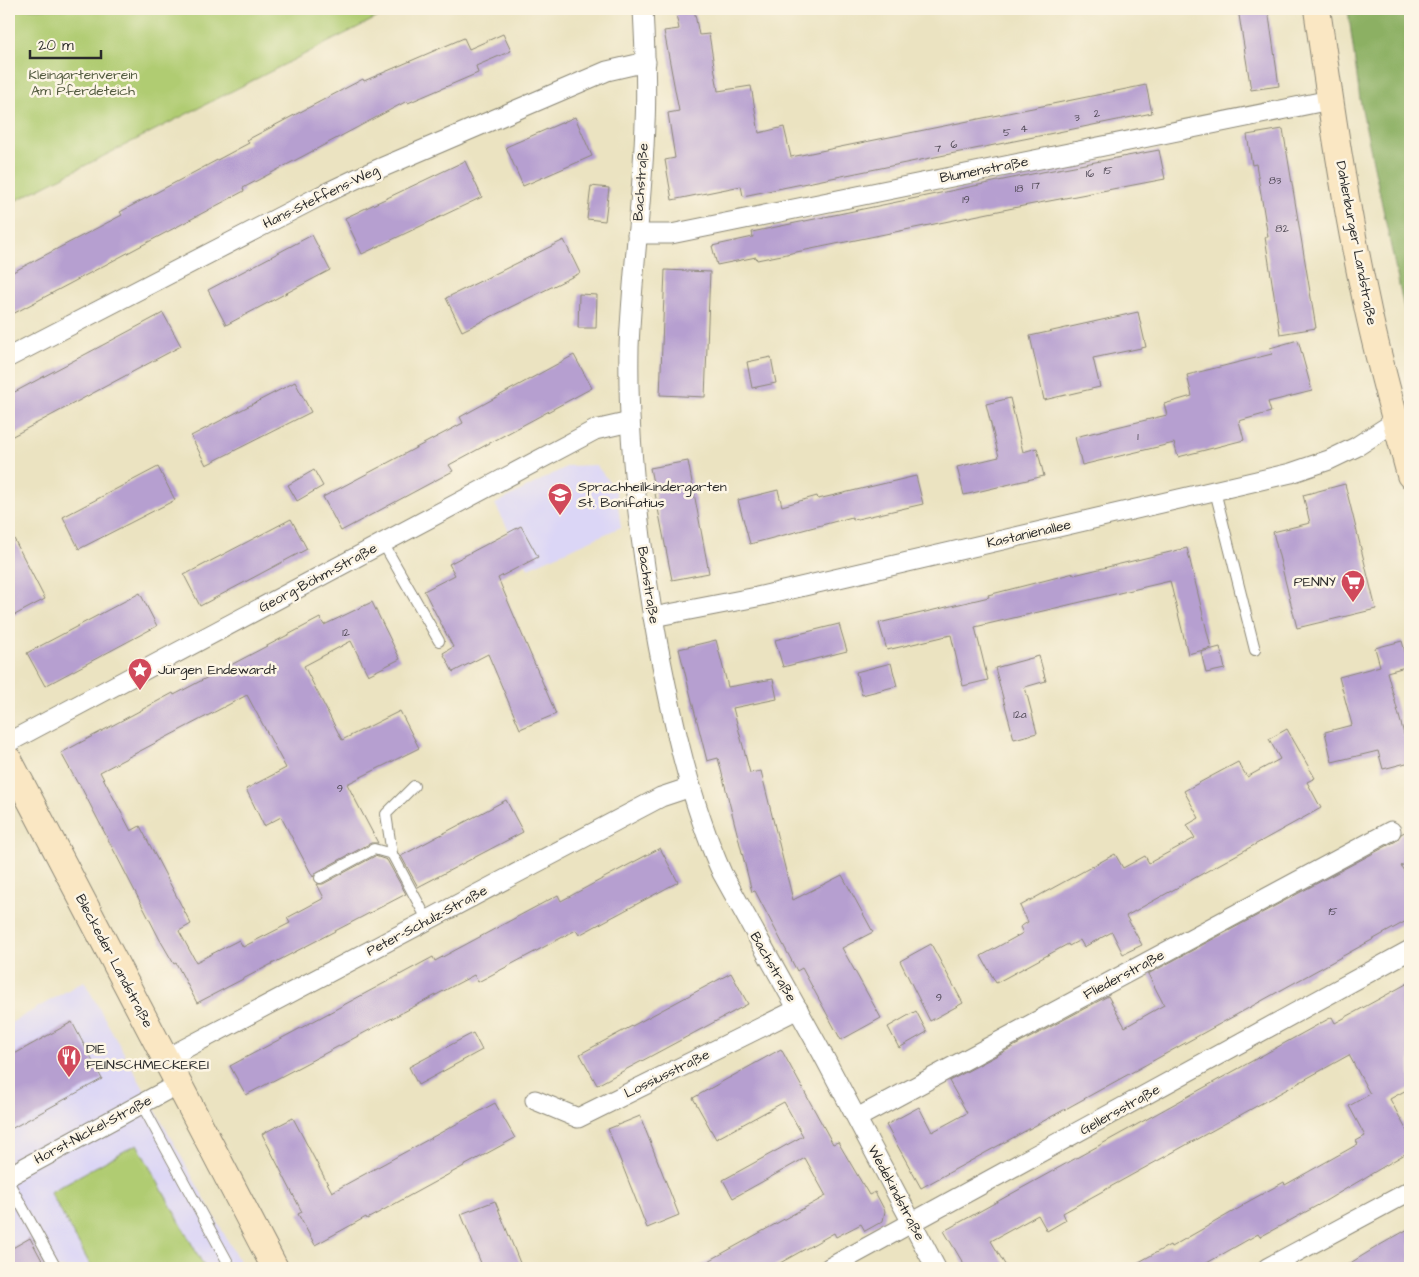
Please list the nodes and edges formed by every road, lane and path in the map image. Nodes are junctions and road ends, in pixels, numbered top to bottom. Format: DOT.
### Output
graph roads {
  1 [pos="643,9"];
  2 [pos="1317,9"];
  3 [pos="646,62"];
  4 [pos="1330,100"];
  5 [pos="637,234"];
  6 [pos="9,358"];
  7 [pos="1403,416"];
  8 [pos="630,422"];
  9 [pos="1410,474"];
  10 [pos="1215,491"];
  11 [pos="384,543"];
  12 [pos="653,617"];
  13 [pos="439,641"];
  14 [pos="1255,650"];
  15 [pos="9,742"];
  16 [pos="9,760"];
  17 [pos="414,786"];
  18 [pos="691,787"];
  19 [pos="1391,832"];
  20 [pos="392,854"];
  21 [pos="320,878"];
  22 [pos="428,921"];
  23 [pos="1410,950"];
  24 [pos="798,1009"];
  25 [pos="165,1059"];
  26 [pos="178,1084"];
  27 [pos="535,1100"];
  28 [pos="142,1104"];
  29 [pos="857,1118"];
  30 [pos="9,1176"];
  31 [pos="9,1183"];
  32 [pos="1410,1191"];
  33 [pos="912,1224"];
  34 [pos="56,1268"];
  35 [pos="231,1268"];
  36 [pos="275,1268"];
  37 [pos="830,1268"];
  38 [pos="936,1268"];
  39 [pos="1266,1268"];
  1 -- 3 [label="street, Bachstraße"];
  2 -- 4 [label="street, Dahlenburger Landstraße"];
  3 -- 5 [label="street, Bachstraße"];
  3 -- 6 [label="street, Hans-Steffens-Weg"];
  4 -- 5 [label="street, Blumenstraße"];
  4 -- 7 [label="street, Dahlenburger Landstraße"];
  5 -- 8 [label="street, Bachstraße"];
  7 -- 9 [label="street, Dahlenburger Landstraße"];
  7 -- 10 [label="street, Kastanienallee"];
  8 -- 11 [label="street, Georg-Böhm-Straße"];
  8 -- 12 [label="street, Bachstraße"];
  10 -- 12 [label="street, Kastanienallee"];
  10 -- 14 [label="lane"];
  11 -- 13 [label="lane"];
  11 -- 15 [label="street, Georg-Böhm-Straße"];
  12 -- 18 [label="street, Bachstraße"];
  16 -- 25 [label="street, Bleckeder Landstraße"];
  17 -- 20 [label="lane"];
  18 -- 22 [label="street, Peter-Schulz-Straße"];
  18 -- 24 [label="street, Bachstraße"];
  19 -- 29 [label="street, Fliederstraße"];
  20 -- 21 [label="lane"];
  20 -- 22 [label="lane"];
  22 -- 25 [label="street, Peter-Schulz-Straße"];
  23 -- 33 [label="street, Gellersstraße"];
  24 -- 27 [label="street, Lossiusstraße"];
  24 -- 29 [label="street, Bachstraße"];
  25 -- 26 [label="street, Bleckeder Landstraße"];
  26 -- 28 [label="street, Horst-Nickel-Straße"];
  26 -- 36 [label="street, Bleckeder Landstraße"];
  28 -- 30 [label="street, Horst-Nickel-Straße"];
  28 -- 35 [label="lane"];
  29 -- 33 [label="street, Wedekindstraße"];
  31 -- 34 [label="lane"];
  32 -- 39 [label="street"];
  33 -- 37 [label="street, Gellersstraße"];
  33 -- 38 [label="street, Wedekindstraße"];
}
